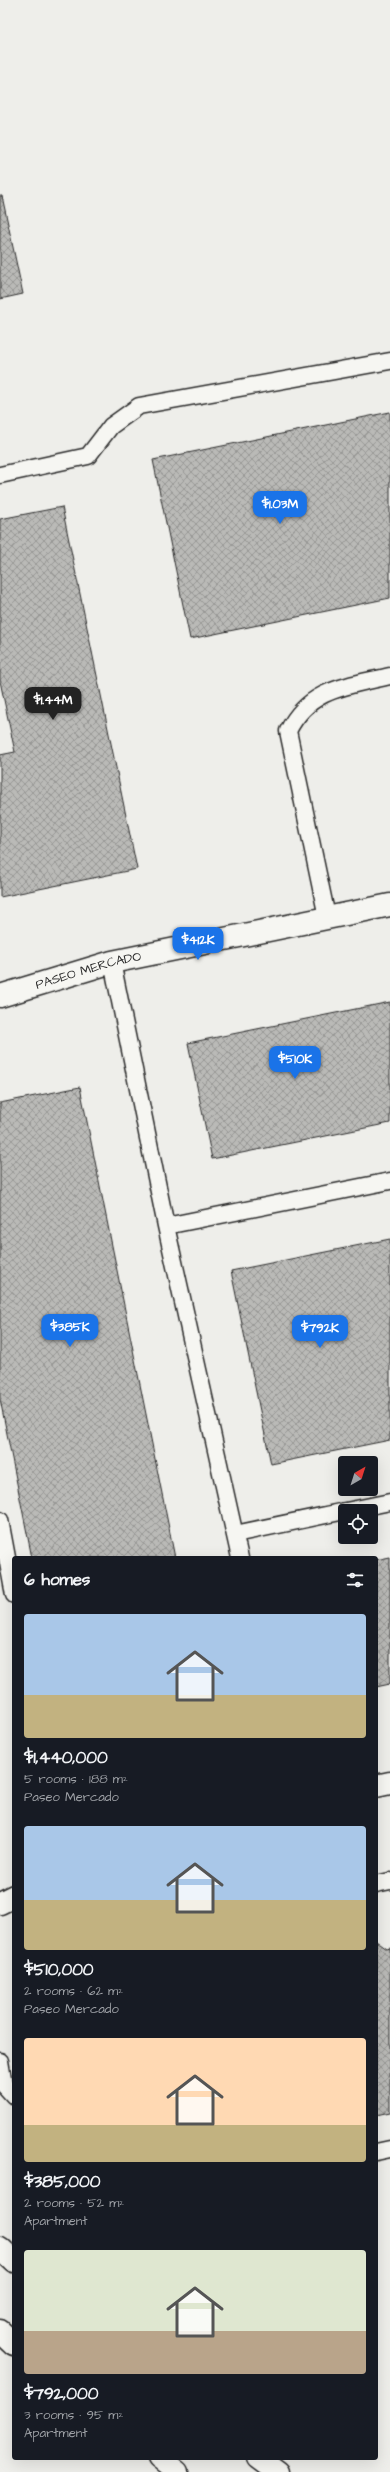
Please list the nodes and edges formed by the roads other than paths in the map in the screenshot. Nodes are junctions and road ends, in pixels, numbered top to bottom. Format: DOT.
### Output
graph roads {
  1 [pos="390,361"];
  2 [pos="0,475"];
  3 [pos="390,676"];
  4 [pos="390,905"];
  5 [pos="327,917"];
  6 [pos="112,962"];
  7 [pos="0,996"];
  8 [pos="390,1181"];
  9 [pos="166,1226"];
  10 [pos="390,1502"];
  11 [pos="378,1504"];
  12 [pos="338,1512"];
  13 [pos="0,1520"];
  14 [pos="235,1534"];
  15 [pos="240,1556"];
  16 [pos="12,1584"];
  17 [pos="390,1783"];
  18 [pos="378,1786"];
  19 [pos="390,1881"];
  20 [pos="378,1884"];
  21 [pos="12,1897"];
  22 [pos="0,1904"];
  23 [pos="0,2061"];
  24 [pos="12,2094"];
  25 [pos="390,2149"];
  26 [pos="378,2152"];
  27 [pos="0,2248"];
  28 [pos="12,2259"];
  29 [pos="0,2332"];
  30 [pos="12,2342"];
  31 [pos="162,2460"];
  32 [pos="262,2460"];
  33 [pos="177,2472"];
  34 [pos="278,2472"];
  1 -- 2 [label="lane"];
  3 -- 5 [label="lane"];
  4 -- 5 [label="street, PASEO MERCADO"];
  5 -- 6 [label="street, PASEO MERCADO"];
  6 -- 7 [label="street, PASEO MERCADO"];
  6 -- 9 [label="lane"];
  8 -- 9 [label="lane"];
  9 -- 14 [label="lane"];
  10 -- 11 [label="lane"];
  12 -- 14 [label="lane"];
  13 -- 16 [label="lane"];
  14 -- 15 [label="lane"];
  17 -- 18 [label="street"];
  19 -- 20 [label="lane"];
  21 -- 22 [label="street"];
  23 -- 24 [label="lane"];
  25 -- 26 [label="lane"];
  27 -- 28 [label="street"];
  29 -- 30 [label="street"];
  31 -- 33 [label="street"];
  32 -- 34 [label="street"];
}
